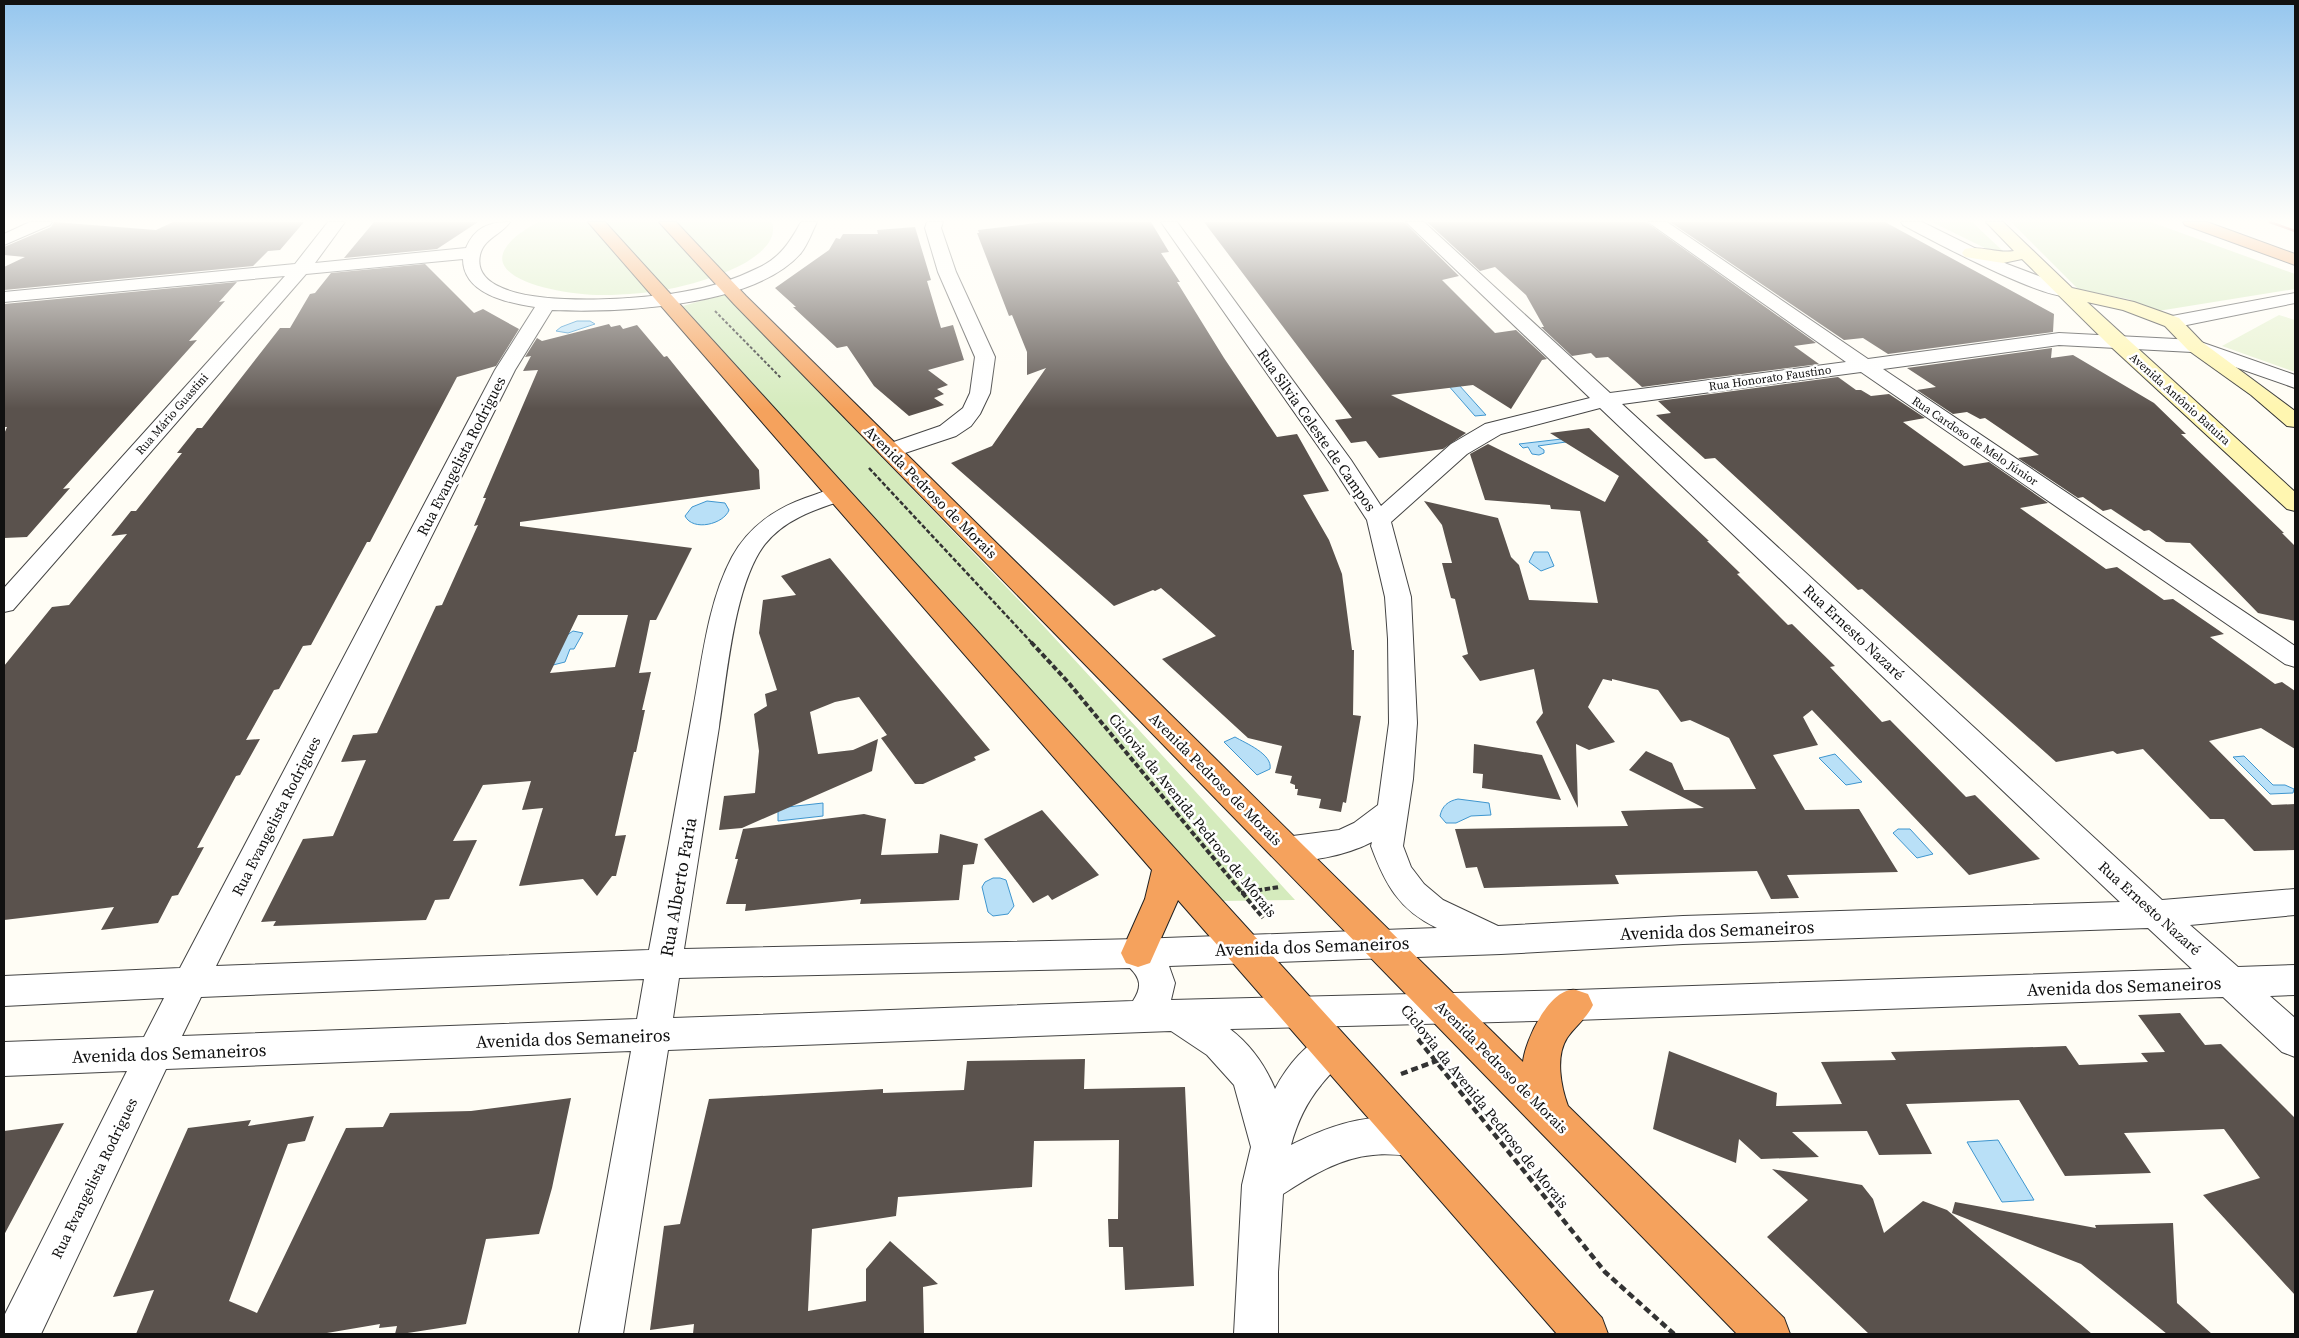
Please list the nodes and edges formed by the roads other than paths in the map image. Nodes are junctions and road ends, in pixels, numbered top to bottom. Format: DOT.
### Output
graph roads {
  1 [pos="142,284"];
  2 [pos="287,284"];
  3 [pos="485,284"];
  4 [pos="653,284"];
  5 [pos="731,284"];
  6 [pos="953,284"];
  7 [pos="1214,284"];
  8 [pos="1482,284"];
  9 [pos="1747,284"];
  10 [pos="2045,284"];
  11 [pos="2058,284"];
  12 [pos="727,286"];
  13 [pos="2065,292"];
  14 [pos="4,297"];
  15 [pos="2295,298"];
  16 [pos="668,301"];
  17 [pos="546,305"];
  18 [pos="2172,322"];
  19 [pos="2115,340"];
  20 [pos="2195,346"];
  21 [pos="1864,365"];
  22 [pos="2295,382"];
  23 [pos="2258,391"];
  24 [pos="2295,392"];
  25 [pos="1607,400"];
  26 [pos="2295,421"];
  27 [pos="890,451"];
  28 [pos="839,494"];
  29 [pos="2295,504"];
  30 [pos="1379,520"];
  31 [pos="4,604"];
  32 [pos="2295,658"];
  33 [pos="1391,812"];
  34 [pos="1285,849"];
  35 [pos="1169,866"];
  36 [pos="2295,902"];
  37 [pos="2155,914"];
  38 [pos="1494,940"];
  39 [pos="1378,942"];
  40 [pos="1243,949"];
  41 [pos="1138,953"];
  42 [pos="665,964"];
  43 [pos="2295,980"];
  44 [pos="190,982"];
  45 [pos="2232,982"];
  46 [pos="4,992"];
  47 [pos="1575,1005"];
  48 [pos="1444,1008"];
  49 [pos="1300,1012"];
  50 [pos="1159,1016"];
  51 [pos="652,1035"];
  52 [pos="2295,1041"];
  53 [pos="1332,1048"];
  54 [pos="156,1054"];
  55 [pos="4,1060"];
  56 [pos="1554,1119"];
  57 [pos="1412,1138"];
  58 [pos="1270,1145"];
  59 [pos="1262,1185"];
  60 [pos="18,1334"];
  61 [pos="601,1334"];
  62 [pos="1256,1334"];
  63 [pos="1586,1334"];
  64 [pos="1768,1334"];
  1 -- 14 [label="street"];
  2 -- 31 [label="street, Rua Mário Guastini"];
  3 -- 17 [label="street"];
  4 -- 16 [label="highway"];
  5 -- 12 [label="street"];
  6 -- 27 [label="street"];
  7 -- 30 [label="street, Rua Silvia Celeste de Campos"];
  8 -- 25 [label="street, Rua Ernesto Nazaré"];
  9 -- 21 [label="street, Rua Cardoso de Melo Júnior"];
  10 -- 13 [label="street"];
  11 -- 13 [label="street, Avenida Antônio Batuira"];
  12 -- 16 [label="street"];
  12 -- 27 [label="highway, Avenida Pedroso de Morais"];
  13 -- 18 [label="street"];
  13 -- 19 [label="street, Avenida Antônio Batuira"];
  15 -- 18 [label="street"];
  16 -- 17 [label="street"];
  16 -- 28 [label="highway"];
  17 -- 44 [label="street, Rua Evangelista Rodrigues"];
  18 -- 20 [label="street"];
  19 -- 20 [label="street, Rua Honorato Faustino"];
  19 -- 21 [label="street, Rua Honorato Faustino"];
  19 -- 29 [label="street, Avenida Antônio Batuira"];
  20 -- 22 [label="street, Rua Honorato Faustino"];
  20 -- 23 [label="street"];
  21 -- 25 [label="street, Rua Honorato Faustino"];
  21 -- 32 [label="street, Rua Cardoso de Melo Júnior"];
  23 -- 24 [label="street"];
  23 -- 26 [label="street"];
  25 -- 30 [label="street, Rua Honorato Faustino"];
  25 -- 37 [label="street, Rua Ernesto Nazaré"];
  27 -- 34 [label="highway, Avenida Pedroso de Morais"];
  28 -- 35 [label="highway"];
  28 -- 42 [label="street, Rua Alberto Faria"];
  30 -- 33 [label="street, Rua Silvia Celeste de Campos"];
  33 -- 34 [label="street"];
  33 -- 38 [label="street, Rua Silvia Celeste de Campos"];
  34 -- 39 [label="highway, Avenida Pedroso de Morais"];
  35 -- 40 [label="highway"];
  35 -- 41 [label="highway"];
  36 -- 37 [label="street, Avenida dos Semaneiros"];
  37 -- 38 [label="street, Avenida dos Semaneiros"];
  37 -- 45 [label="street, Rua Ernesto Nazaré"];
  38 -- 39 [label="street, Avenida dos Semaneiros"];
  39 -- 40 [label="street, Avenida dos Semaneiros"];
  39 -- 48 [label="highway, Avenida Pedroso de Morais"];
  40 -- 41 [label="street, Avenida dos Semaneiros"];
  40 -- 49 [label="highway"];
  41 -- 42 [label="street, Avenida dos Semaneiros"];
  41 -- 50 [label="street"];
  42 -- 44 [label="street, Avenida dos Semaneiros"];
  42 -- 51 [label="street, Rua Alberto Faria"];
  43 -- 45 [label="street, Avenida dos Semaneiros"];
  44 -- 46 [label="street, Avenida dos Semaneiros"];
  44 -- 54 [label="street, Rua Evangelista Rodrigues"];
  45 -- 47 [label="street, Avenida dos Semaneiros"];
  45 -- 52 [label="street, Rua Ernesto Nazaré"];
  47 -- 48 [label="street, Avenida dos Semaneiros"];
  47 -- 56 [label="highway"];
  48 -- 49 [label="street, Avenida dos Semaneiros"];
  48 -- 56 [label="highway, Avenida Pedroso de Morais"];
  49 -- 50 [label="street, Avenida dos Semaneiros"];
  49 -- 53 [label="highway"];
  50 -- 51 [label="street, Avenida dos Semaneiros"];
  50 -- 58 [label="street"];
  51 -- 54 [label="street, Avenida dos Semaneiros"];
  51 -- 61 [label="street, Rua Alberto Faria"];
  53 -- 57 [label="highway"];
  53 -- 58 [label="street"];
  54 -- 55 [label="street, Avenida dos Semaneiros"];
  54 -- 60 [label="street, Rua Evangelista Rodrigues"];
  56 -- 64 [label="highway, Avenida Pedroso de Morais"];
  57 -- 59 [label="street"];
  57 -- 63 [label="highway"];
  58 -- 59 [label="street"];
  59 -- 62 [label="street"];
}
